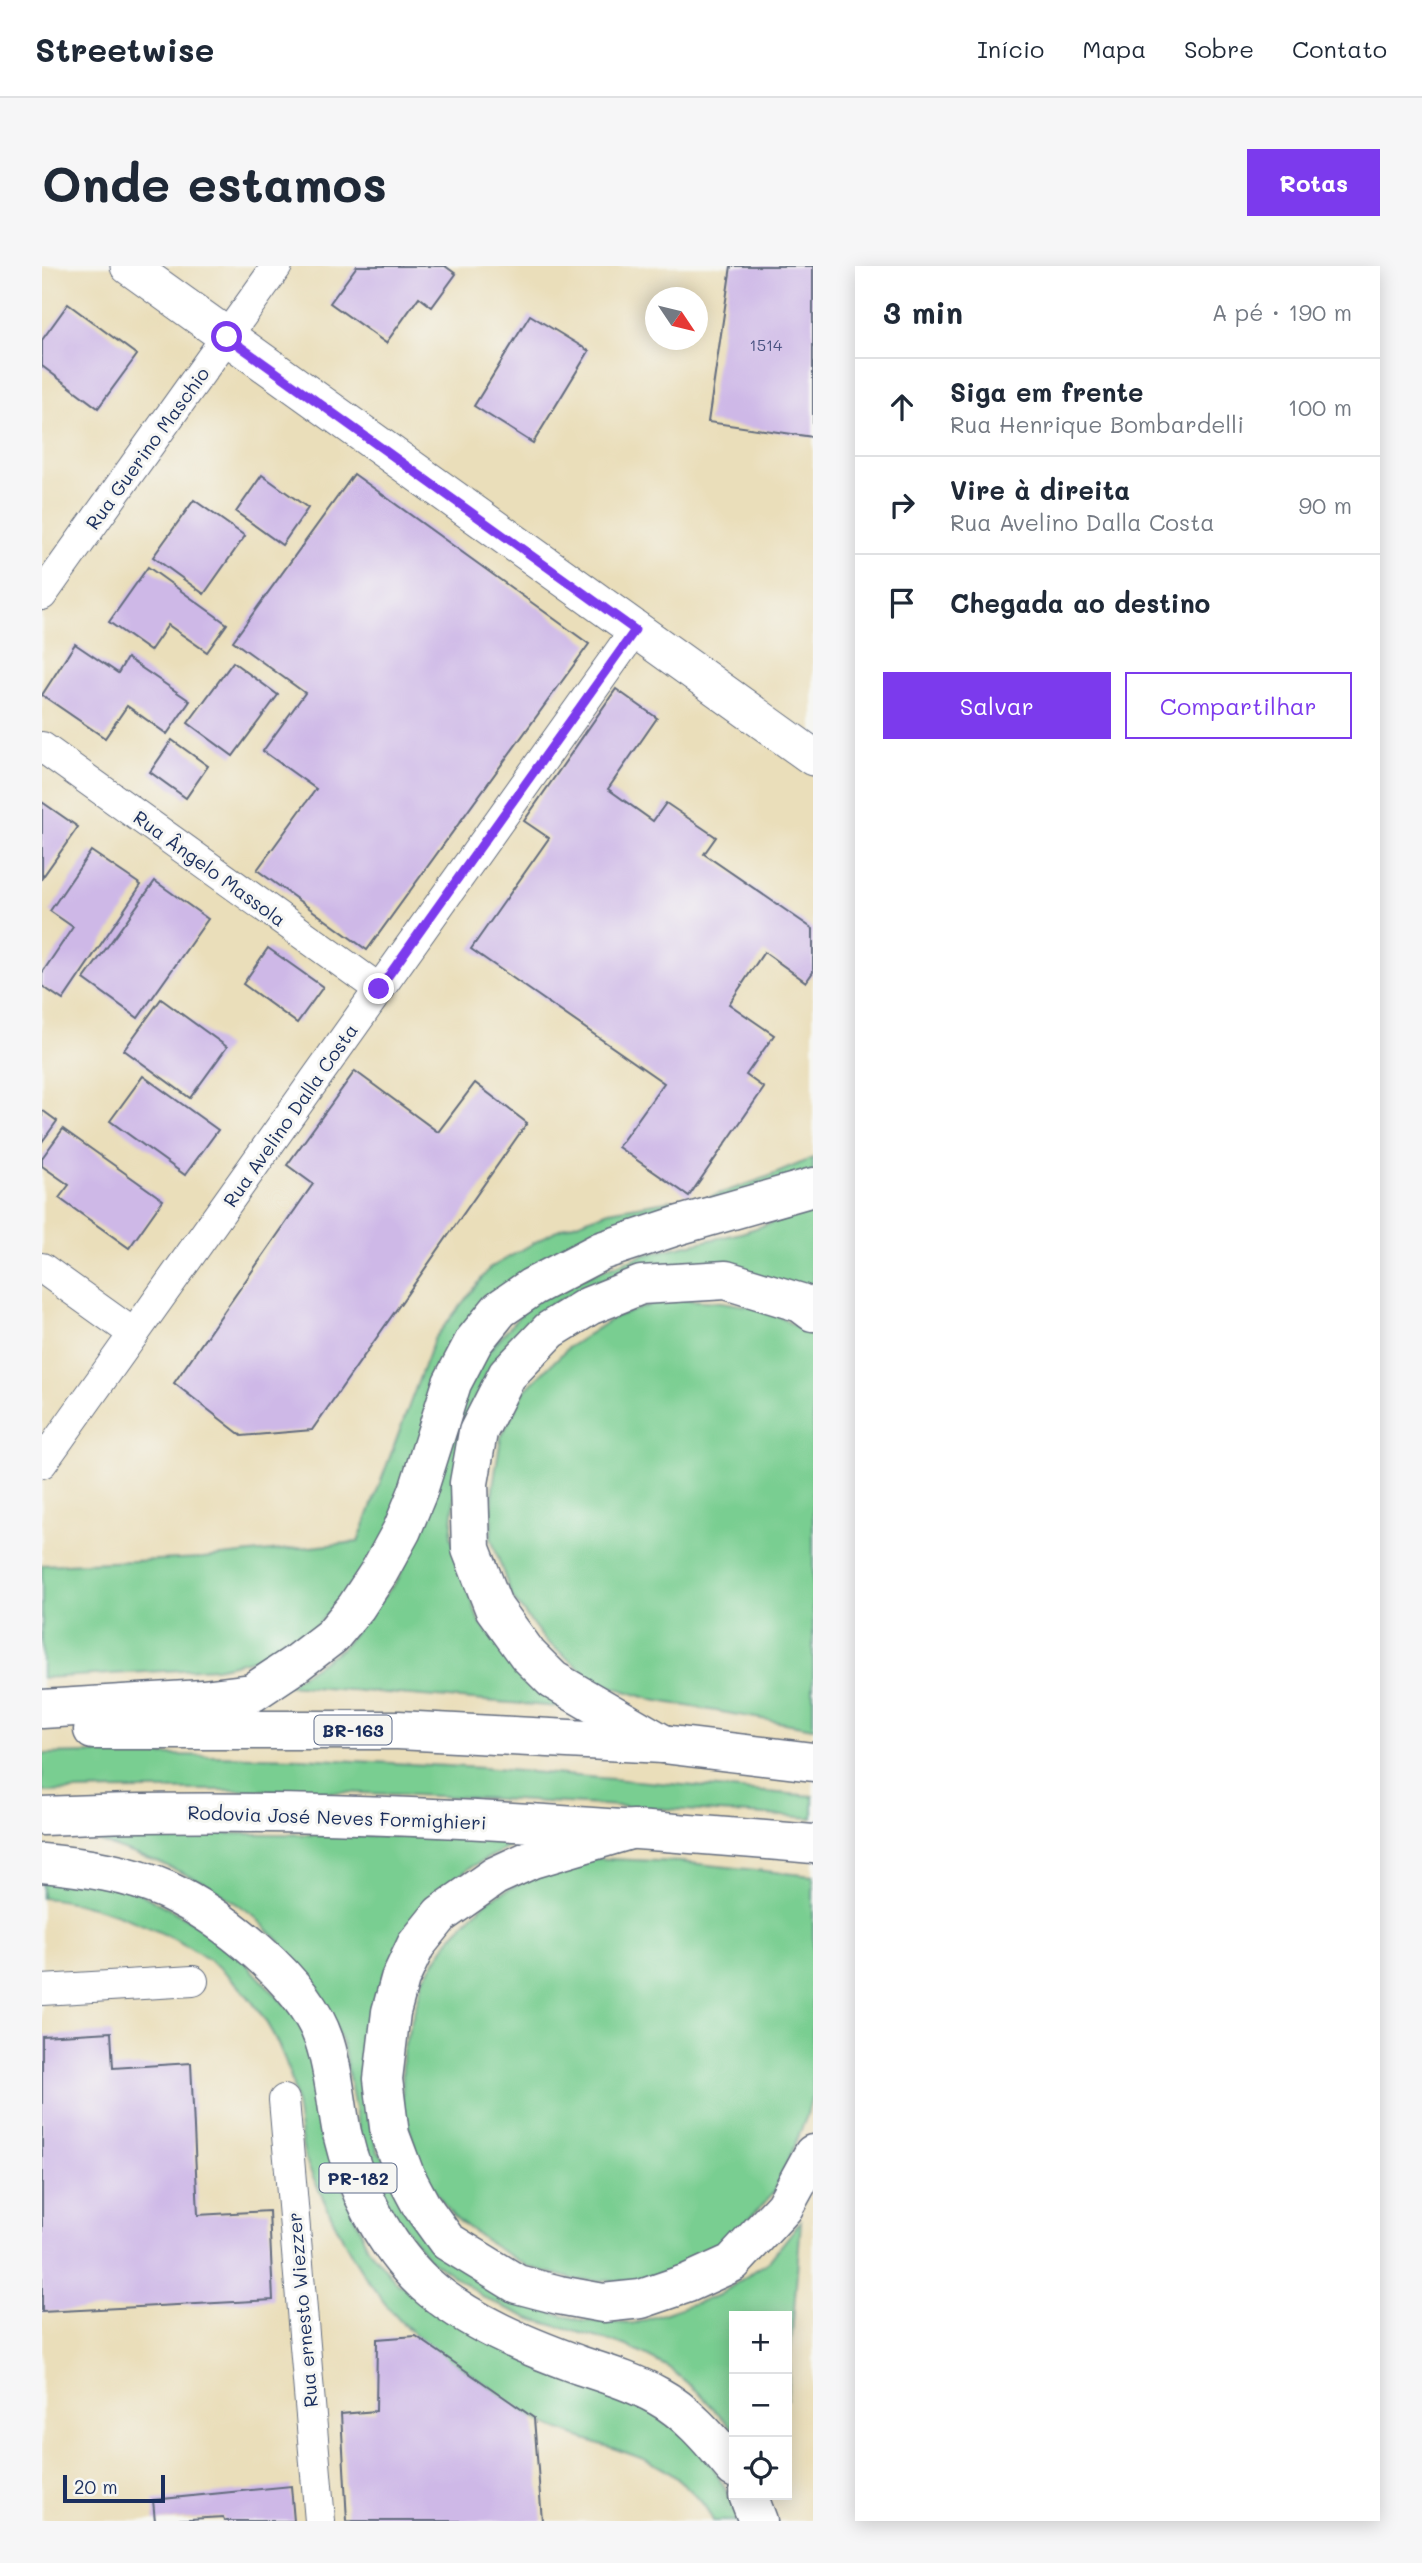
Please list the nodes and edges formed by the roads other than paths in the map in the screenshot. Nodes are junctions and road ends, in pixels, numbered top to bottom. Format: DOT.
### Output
graph roads {
  1 [pos="129,266"];
  2 [pos="277,266"];
  3 [pos="227,337"];
  4 [pos="42,595"];
  5 [pos="635,630"];
  6 [pos="42,747"];
  7 [pos="813,757"];
  8 [pos="379,989"];
  9 [pos="813,1187"];
  10 [pos="42,1268"];
  11 [pos="813,1312"];
  12 [pos="134,1334"];
  13 [pos="42,1463"];
  14 [pos="42,1709"];
  15 [pos="42,1730"];
  16 [pos="663,1744"];
  17 [pos="813,1762"];
  18 [pos="42,1816"];
  19 [pos="633,1829"];
  20 [pos="813,1844"];
  21 [pos="42,1863"];
  22 [pos="193,1981"];
  23 [pos="42,1990"];
  24 [pos="284,2100"];
  25 [pos="813,2154"];
  26 [pos="729,2462"];
  27 [pos="750,2500"];
  28 [pos="320,2521"];
  29 [pos="758,2521"];
  1 -- 3 [label="street"];
  2 -- 3 [label="street, Rua Guerino Maschio"];
  3 -- 4 [label="street, Rua Guerino Maschio"];
  3 -- 5 [label="street"];
  5 -- 7 [label="street"];
  5 -- 8 [label="street, Rua Avelino Dalla Costa"];
  6 -- 8 [label="street, Rua Ângelo Massola"];
  8 -- 12 [label="street, Rua Avelino Dalla Costa"];
  9 -- 14 [label="highway"];
  10 -- 12 [label="street"];
  11 -- 16 [label="highway"];
  12 -- 13 [label="street, Rua Avelino Dalla Costa"];
  15 -- 16 [label="highway, BR-163"];
  16 -- 17 [label="highway, BR-163"];
  18 -- 19 [label="highway, Rodovia José Neves Formighieri"];
  19 -- 20 [label="highway, Rodovia José Neves Formighieri"];
  19 -- 25 [label="highway"];
  21 -- 26 [label="highway, PR-182"];
  22 -- 23 [label="street"];
  24 -- 28 [label="street, Rua ernesto Wiezzer"];
  27 -- 29 [label="highway"];
}
